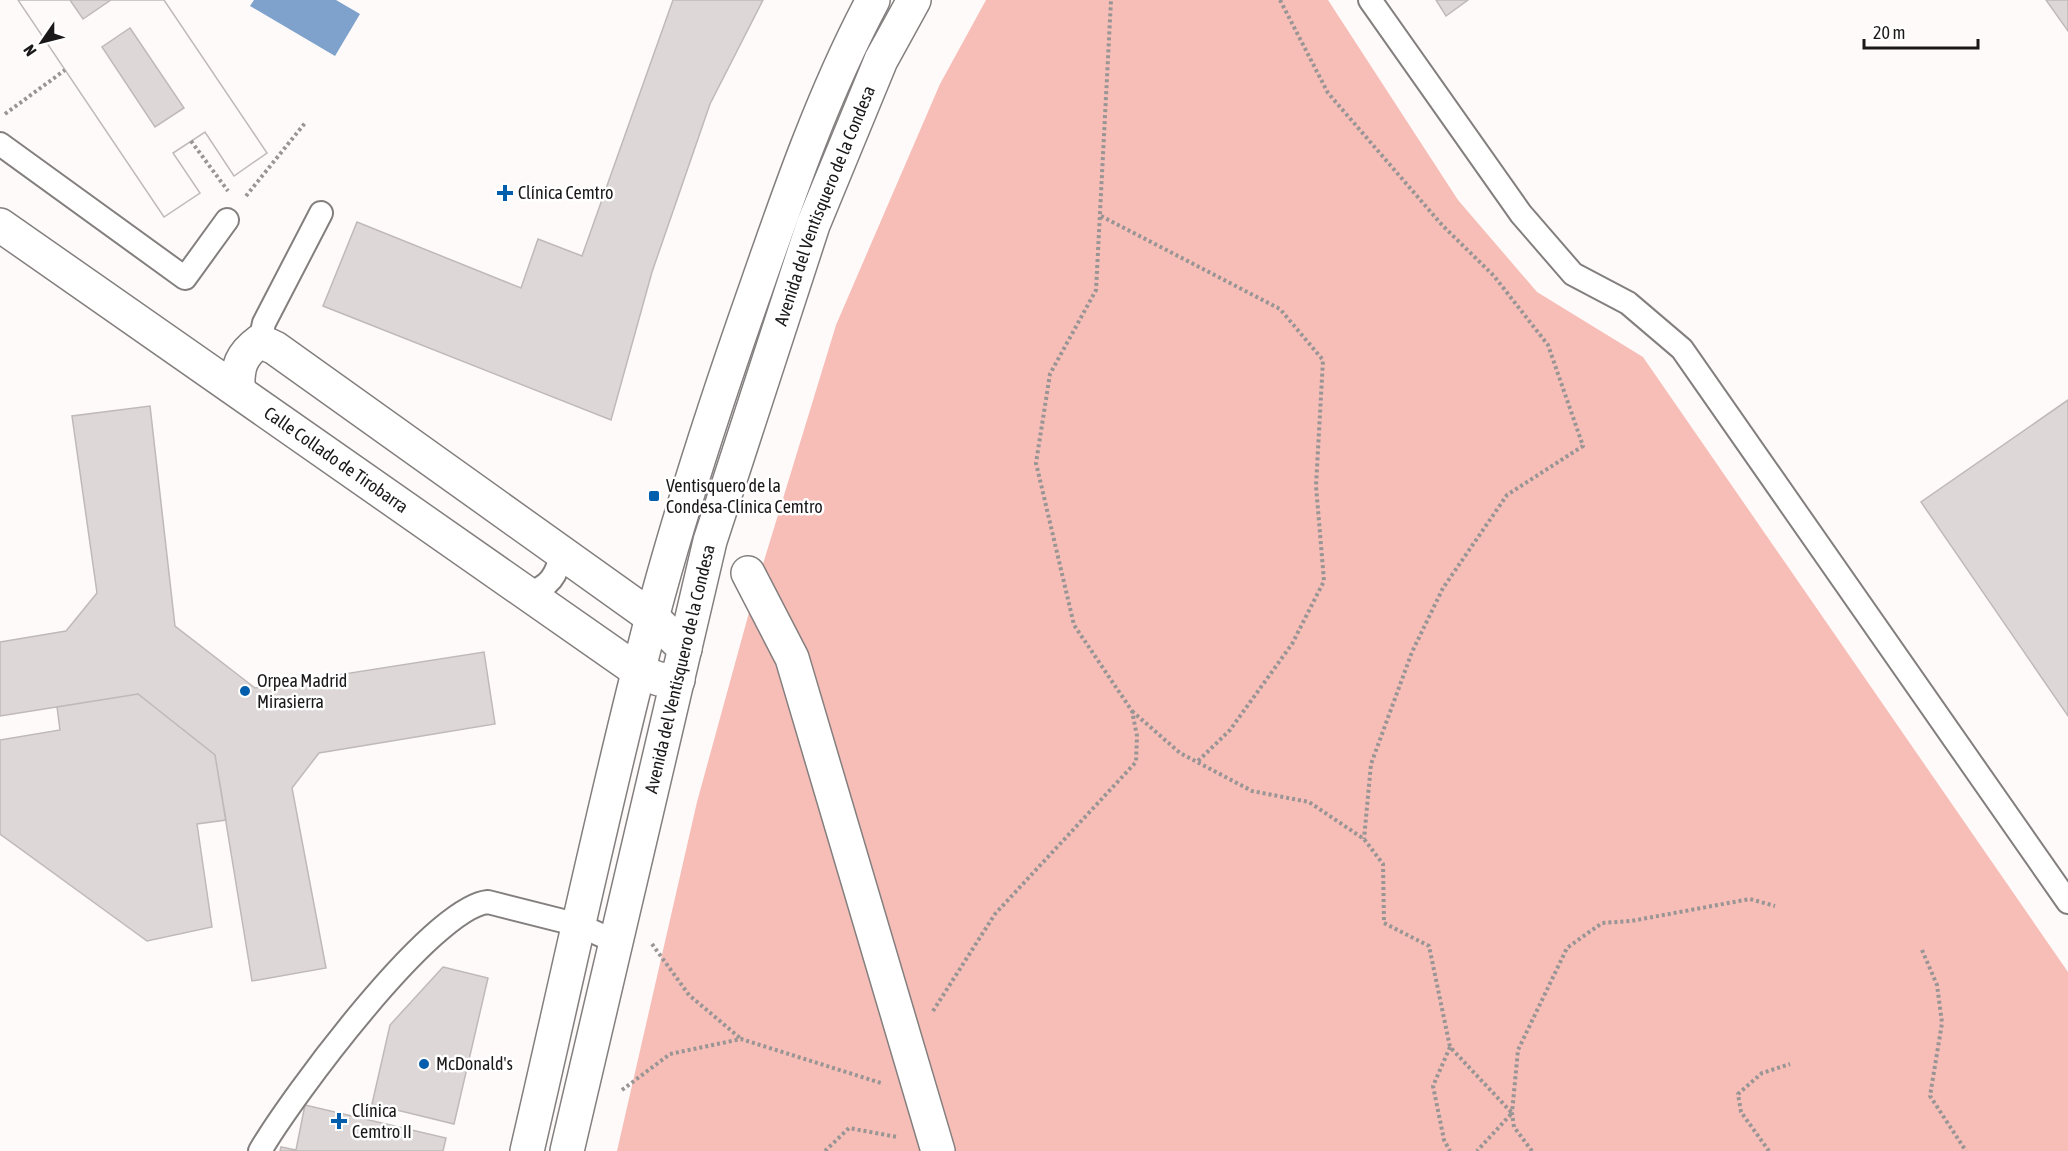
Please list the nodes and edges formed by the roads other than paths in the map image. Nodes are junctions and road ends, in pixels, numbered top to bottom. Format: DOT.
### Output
graph roads {
  1 [pos="873,0"];
  2 [pos="914,0"];
  3 [pos="1370,0"];
  4 [pos="0,144"];
  5 [pos="233,213"];
  6 [pos="321,213"];
  7 [pos="0,225"];
  8 [pos="260,341"];
  9 [pos="238,390"];
  10 [pos="561,552"];
  11 [pos="748,573"];
  12 [pos="526,594"];
  13 [pos="653,618"];
  14 [pos="681,665"];
  15 [pos="638,672"];
  16 [pos="2068,902"];
  17 [pos="579,925"];
  18 [pos="616,942"];
  19 [pos="937,1147"];
  20 [pos="260,1151"];
  21 [pos="527,1151"];
  22 [pos="567,1151"];
  1 -- 13 [label="main road, Avenida del Ventisquero de la Condesa"];
  2 -- 14 [label="main road, Avenida del Ventisquero de la Condesa"];
  3 -- 16 [label="lane"];
  4 -- 5 [label="lane"];
  6 -- 8 [label="lane"];
  7 -- 9 [label="main road, Calle Collado de Tirobarra"];
  8 -- 9 [label="main road"];
  8 -- 10 [label="main road"];
  9 -- 12 [label="main road, Calle Collado de Tirobarra"];
  10 -- 12 [label="lane"];
  10 -- 13 [label="main road"];
  11 -- 19 [label="main road"];
  12 -- 15 [label="main road, Calle Collado de Tirobarra"];
  13 -- 14 [label="main road"];
  13 -- 15 [label="main road, Avenida del Ventisquero de la Condesa"];
  14 -- 15 [label="main road, Calle Collado de Tirobarra"];
  14 -- 18 [label="main road, Avenida del Ventisquero de la Condesa"];
  15 -- 17 [label="main road, Avenida del Ventisquero de la Condesa"];
  17 -- 18 [label="lane"];
  17 -- 20 [label="lane"];
  17 -- 21 [label="main road, Avenida del Ventisquero de la Condesa"];
  18 -- 22 [label="main road, Avenida del Ventisquero de la Condesa"];
}
